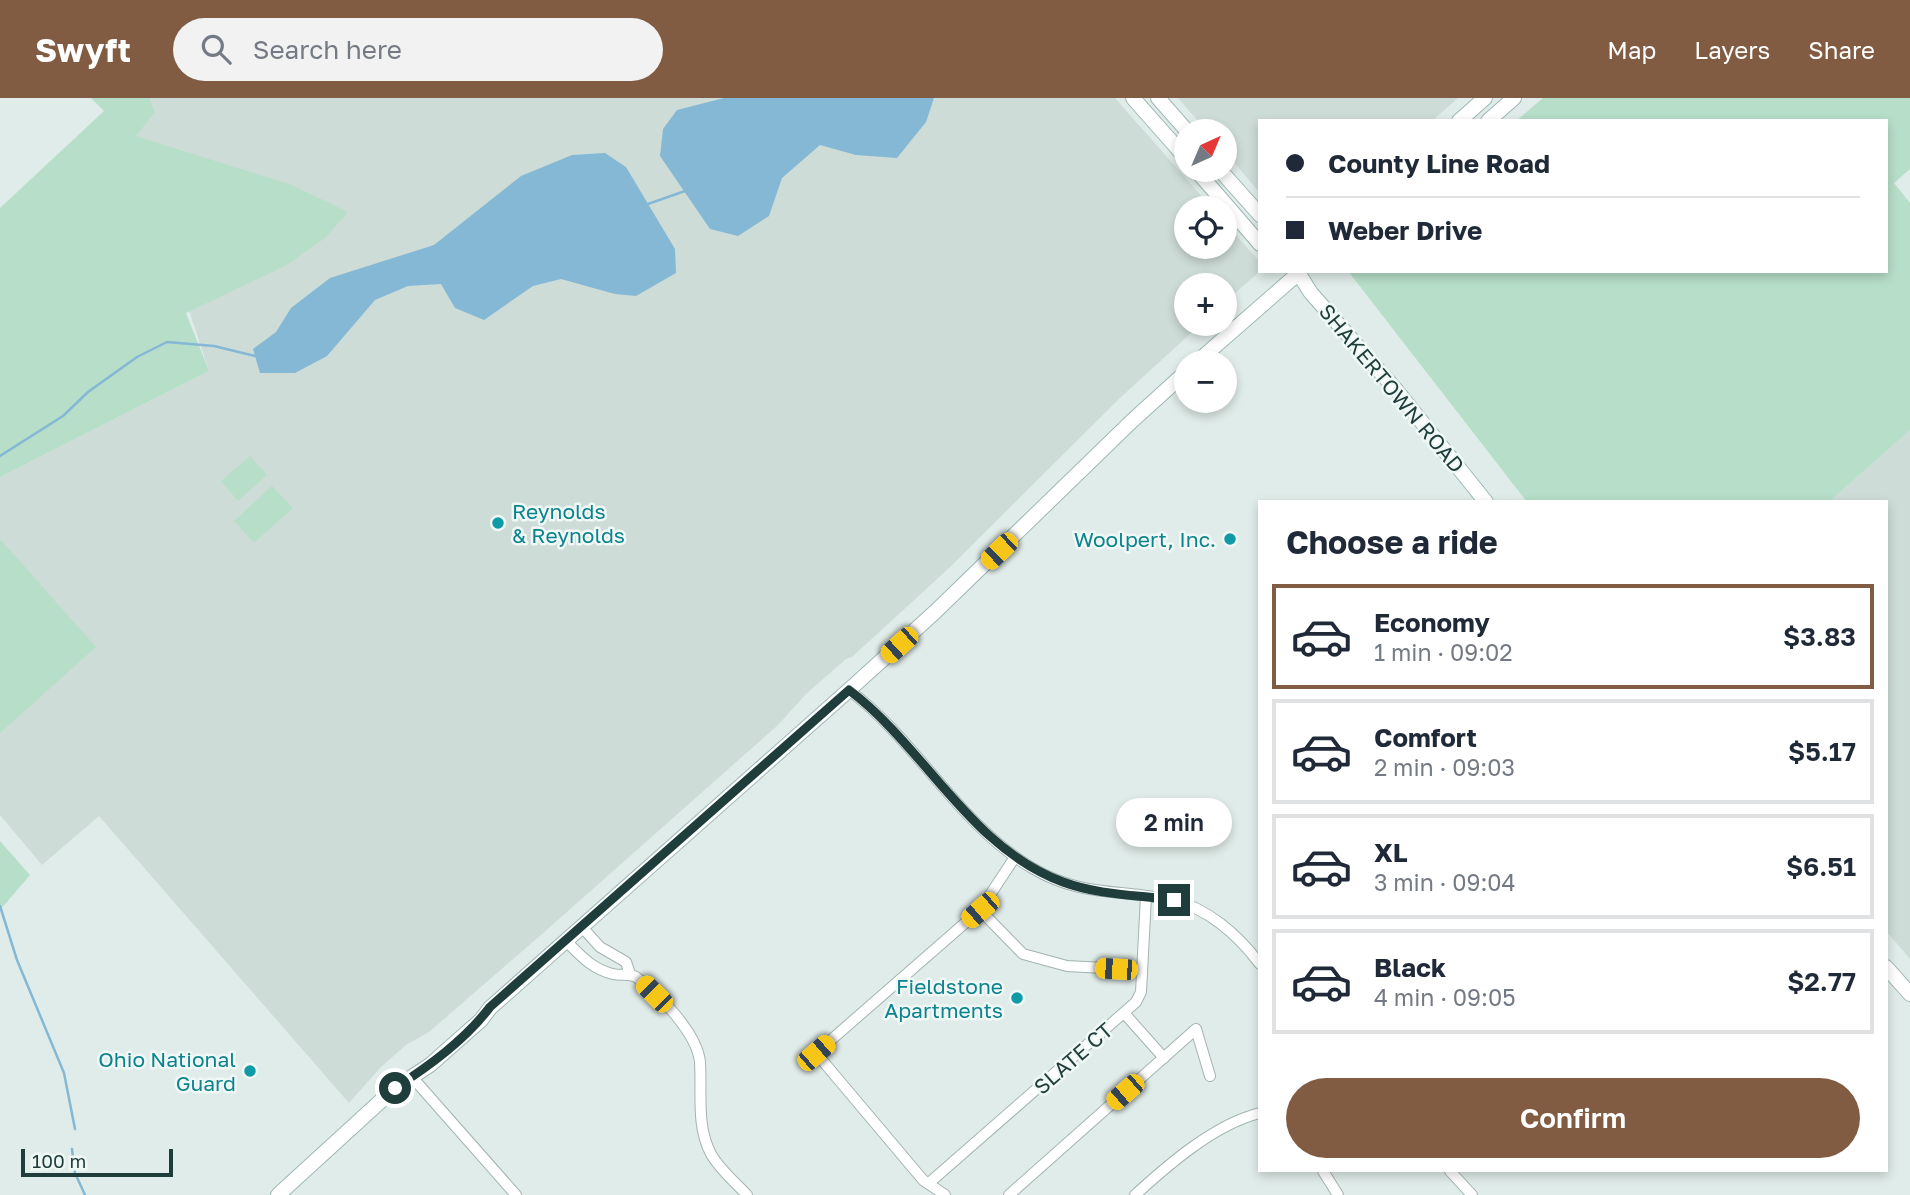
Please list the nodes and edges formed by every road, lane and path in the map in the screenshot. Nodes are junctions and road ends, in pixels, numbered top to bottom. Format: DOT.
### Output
graph roads {
  1 [pos="1133,98"];
  2 [pos="1158,98"];
  3 [pos="1485,98"];
  4 [pos="1514,98"];
  5 [pos="1176,119"];
  6 [pos="1461,119"];
  7 [pos="1490,119"];
  8 [pos="1174,144"];
  9 [pos="1206,182"];
  10 [pos="1231,182"];
  11 [pos="1258,213"];
  12 [pos="1258,242"];
  13 [pos="1296,273"];
  14 [pos="1298,273"];
  15 [pos="1210,350"];
  16 [pos="1174,383"];
  17 [pos="1484,500"];
  18 [pos="849,690"];
  19 [pos="1015,857"];
  20 [pos="1146,896"];
  21 [pos="980,910"];
  22 [pos="582,927"];
  23 [pos="566,941"];
  24 [pos="1258,962"];
  25 [pos="1888,969"];
  26 [pos="1141,970"];
  27 [pos="630,974"];
  28 [pos="1910,994"];
  29 [pos="1124,1013"];
  30 [pos="1164,1058"];
  31 [pos="1210,1076"];
  32 [pos="412,1077"];
  33 [pos="1258,1114"];
  34 [pos="1324,1172"];
  35 [pos="1451,1172"];
  36 [pos="929,1184"];
  37 [pos="278,1195"];
  38 [pos="516,1195"];
  39 [pos="747,1195"];
  40 [pos="944,1195"];
  41 [pos="1009,1195"];
  42 [pos="1135,1195"];
  43 [pos="1338,1195"];
  44 [pos="1472,1195"];
  1 -- 8 [label="main road"];
  2 -- 5 [label="main road"];
  3 -- 6 [label="main road"];
  4 -- 7 [label="main road"];
  9 -- 12 [label="main road"];
  10 -- 11 [label="main road"];
  13 -- 15 [label="main road"];
  14 -- 17 [label="main road, SHAKERTOWN ROAD"];
  16 -- 18 [label="main road"];
  18 -- 19 [label="street"];
  18 -- 22 [label="main road"];
  19 -- 20 [label="street"];
  19 -- 21 [label="street"];
  20 -- 24 [label="street"];
  20 -- 26 [label="street, SLATE CT"];
  21 -- 26 [label="street"];
  21 -- 36 [label="street"];
  22 -- 23 [label="main road"];
  22 -- 27 [label="street"];
  23 -- 27 [label="street"];
  23 -- 32 [label="main road"];
  25 -- 28 [label="main road"];
  26 -- 29 [label="street, SLATE CT"];
  27 -- 39 [label="street"];
  29 -- 30 [label="street"];
  29 -- 36 [label="street, SLATE CT"];
  30 -- 31 [label="street"];
  30 -- 41 [label="street"];
  32 -- 37 [label="main road"];
  32 -- 38 [label="street"];
  33 -- 42 [label="street"];
  34 -- 43 [label="street"];
  35 -- 44 [label="street"];
  36 -- 40 [label="street"];
}
